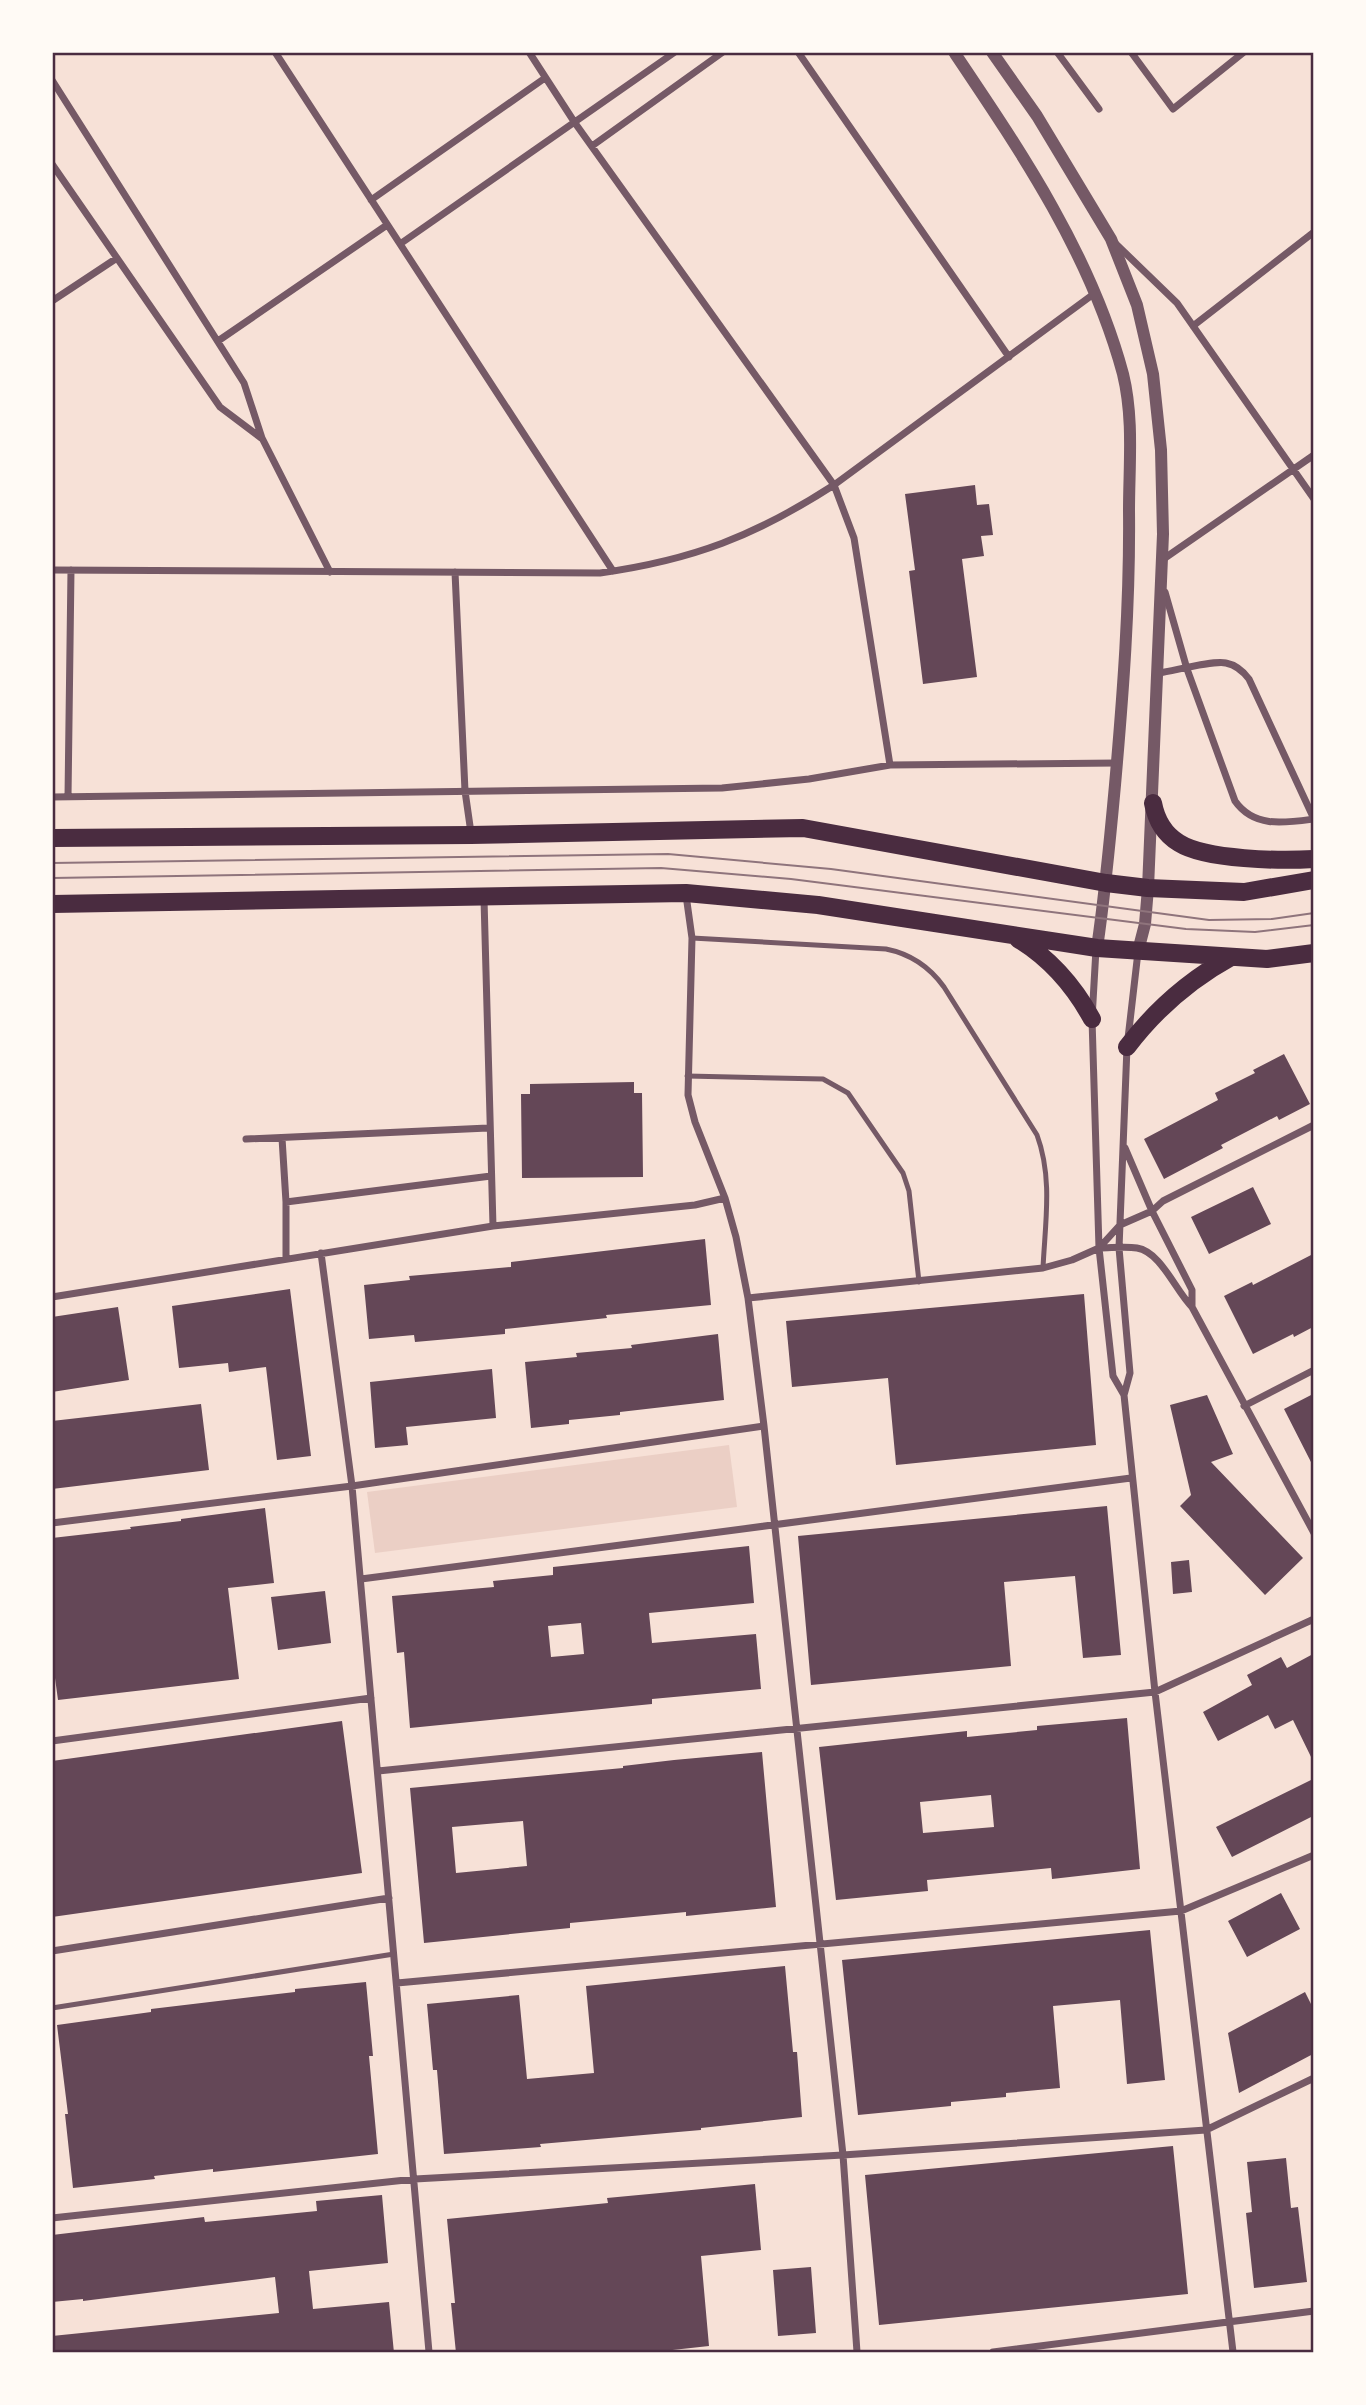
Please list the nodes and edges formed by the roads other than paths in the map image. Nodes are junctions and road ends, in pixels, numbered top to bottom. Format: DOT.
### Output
graph roads {
  1 [pos="275,52"];
  2 [pos="529,52"];
  3 [pos="675,52"];
  4 [pos="723,52"];
  5 [pos="798,52"];
  6 [pos="954,52"];
  7 [pos="992,52"];
  8 [pos="1057,52"];
  9 [pos="1131,52"];
  10 [pos="1244,52"];
  11 [pos="545,78"];
  12 [pos="52,80"];
  13 [pos="1099,109"];
  14 [pos="575,123"];
  15 [pos="592,146"];
  16 [pos="52,164"];
  17 [pos="371,200"];
  18 [pos="387,225"];
  19 [pos="1314,232"];
  20 [pos="1111,239"];
  21 [pos="400,244"];
  22 [pos="117,258"];
  23 [pos="1095,293"];
  24 [pos="52,301"];
  25 [pos="1193,326"];
  26 [pos="218,341"];
  27 [pos="1009,357"];
  28 [pos="262,438"];
  29 [pos="1314,455"];
  30 [pos="1292,470"];
  31 [pos="834,485"];
  32 [pos="1314,499"];
  33 [pos="1162,560"];
  34 [pos="52,570"];
  35 [pos="71,570"];
  36 [pos="613,571"];
  37 [pos="330,572"];
  38 [pos="455,572"];
  39 [pos="1161,580"];
  40 [pos="1187,669"];
  41 [pos="1159,673"];
  42 [pos="1117,763"];
  43 [pos="890,765"];
  44 [pos="465,791"];
  45 [pos="52,797"];
  46 [pos="68,797"];
  47 [pos="1153,803"];
  48 [pos="1314,819"];
  49 [pos="471,835"];
  50 [pos="52,838"];
  51 [pos="1314,859"];
  52 [pos="1314,880"];
  53 [pos="1106,883"];
  54 [pos="1148,888"];
  55 [pos="685,893"];
  56 [pos="484,898"];
  57 [pos="52,904"];
  58 [pos="1012,935"];
  59 [pos="692,938"];
  60 [pos="1097,948"];
  61 [pos="1138,951"];
  62 [pos="1314,953"];
  63 [pos="1231,957"];
  64 [pos="1092,1018"];
  65 [pos="1127,1047"];
  66 [pos="687,1076"];
  67 [pos="1314,1125"];
  68 [pos="488,1128"];
  69 [pos="282,1138"];
  70 [pos="246,1139"];
  71 [pos="1123,1143"];
  72 [pos="491,1176"];
  73 [pos="725,1198"];
  74 [pos="286,1202"];
  75 [pos="1152,1211"];
  76 [pos="1120,1225"];
  77 [pos="493,1226"];
  78 [pos="1098,1248"];
  79 [pos="1119,1248"];
  80 [pos="321,1253"];
  81 [pos="286,1259"];
  82 [pos="1043,1268"];
  83 [pos="919,1282"];
  84 [pos="52,1297"];
  85 [pos="748,1298"];
  86 [pos="1192,1307"];
  87 [pos="1314,1370"];
  88 [pos="1124,1395"];
  89 [pos="1244,1406"];
  90 [pos="764,1426"];
  91 [pos="1132,1478"];
  92 [pos="352,1486"];
  93 [pos="52,1523"];
  94 [pos="775,1525"];
  95 [pos="1314,1533"];
  96 [pos="361,1579"];
  97 [pos="1314,1619"];
  98 [pos="1155,1692"];
  99 [pos="371,1698"];
  100 [pos="797,1729"];
  101 [pos="52,1741"];
  102 [pos="378,1772"];
  103 [pos="1314,1855"];
  104 [pos="389,1898"];
  105 [pos="1181,1910"];
  106 [pos="821,1944"];
  107 [pos="52,1951"];
  108 [pos="394,1954"];
  109 [pos="397,1983"];
  110 [pos="52,2008"];
  111 [pos="1314,2078"];
  112 [pos="1206,2130"];
  113 [pos="844,2155"];
  114 [pos="415,2179"];
  115 [pos="52,2218"];
  116 [pos="1314,2311"];
  117 [pos="1230,2321"];
  118 [pos="429,2353"];
  119 [pos="857,2353"];
  120 [pos="993,2353"];
  121 [pos="1233,2353"];
  1 -- 17 [label="street"];
  2 -- 11 [label="street"];
  3 -- 14 [label="street"];
  4 -- 15 [label="street"];
  5 -- 27 [label="street"];
  6 -- 23 [label="street"];
  7 -- 20 [label="street"];
  8 -- 13 [label="street"];
  9 -- 10 [label="street"];
  11 -- 14 [label="street"];
  11 -- 17 [label="street"];
  12 -- 26 [label="street"];
  14 -- 15 [label="street"];
  14 -- 21 [label="street"];
  15 -- 31 [label="street"];
  16 -- 22 [label="street"];
  17 -- 18 [label="street"];
  18 -- 21 [label="street"];
  18 -- 26 [label="street"];
  19 -- 25 [label="street"];
  20 -- 25 [label="street"];
  20 -- 33 [label="street"];
  21 -- 36 [label="street"];
  22 -- 24 [label="street"];
  22 -- 28 [label="street"];
  23 -- 27 [label="street"];
  23 -- 42 [label="street"];
  25 -- 30 [label="street"];
  26 -- 28 [label="street"];
  27 -- 31 [label="street"];
  28 -- 37 [label="street"];
  29 -- 30 [label="street"];
  30 -- 32 [label="street"];
  30 -- 33 [label="street"];
  31 -- 36 [label="street"];
  31 -- 43 [label="street"];
  33 -- 39 [label="street"];
  34 -- 35 [label="street"];
  35 -- 37 [label="street"];
  35 -- 46 [label="street"];
  36 -- 38 [label="street"];
  37 -- 38 [label="street"];
  38 -- 44 [label="street"];
  39 -- 40 [label="street"];
  39 -- 41 [label="street"];
  40 -- 41 [label="street"];
  40 -- 48 [label="street"];
  40 -- 48 [label="street"];
  41 -- 47 [label="street"];
  42 -- 43 [label="street"];
  42 -- 53 [label="street"];
  43 -- 44 [label="street"];
  44 -- 46 [label="street"];
  44 -- 49 [label="street"];
  45 -- 46 [label="street"];
  47 -- 51 [label="main road"];
  47 -- 54 [label="street"];
  49 -- 50 [label="main road"];
  49 -- 53 [label="main road"];
  52 -- 54 [label="main road"];
  53 -- 54 [label="main road"];
  53 -- 60 [label="street"];
  54 -- 61 [label="street"];
  55 -- 56 [label="main road"];
  55 -- 58 [label="main road"];
  55 -- 59 [label="street"];
  56 -- 57 [label="main road"];
  56 -- 68 [label="street"];
  58 -- 60 [label="main road"];
  58 -- 64 [label="main road"];
  59 -- 66 [label="street"];
  59 -- 82 [label="lane"];
  60 -- 61 [label="main road"];
  60 -- 64 [label="street"];
  61 -- 63 [label="main road"];
  61 -- 65 [label="street"];
  62 -- 63 [label="main road"];
  63 -- 65 [label="main road"];
  64 -- 78 [label="street"];
  65 -- 71 [label="street"];
  66 -- 73 [label="street"];
  66 -- 83 [label="lane"];
  67 -- 75 [label="street"];
  68 -- 69 [label="street"];
  68 -- 72 [label="street"];
  69 -- 70 [label="street"];
  69 -- 74 [label="street"];
  71 -- 75 [label="street"];
  71 -- 76 [label="street"];
  72 -- 74 [label="street"];
  72 -- 77 [label="street"];
  73 -- 77 [label="street"];
  73 -- 85 [label="street"];
  74 -- 81 [label="street"];
  75 -- 76 [label="street"];
  75 -- 86 [label="street"];
  76 -- 78 [label="street"];
  76 -- 79 [label="street"];
  77 -- 80 [label="street"];
  78 -- 79 [label="street"];
  78 -- 82 [label="street"];
  78 -- 88 [label="street"];
  79 -- 86 [label="street"];
  79 -- 88 [label="street"];
  80 -- 81 [label="street"];
  80 -- 92 [label="street"];
  81 -- 84 [label="street"];
  82 -- 83 [label="street"];
  83 -- 85 [label="street"];
  85 -- 90 [label="street"];
  86 -- 89 [label="street"];
  87 -- 89 [label="street"];
  88 -- 91 [label="street"];
  89 -- 95 [label="street"];
  90 -- 92 [label="street"];
  90 -- 94 [label="street"];
  91 -- 94 [label="street"];
  91 -- 98 [label="street"];
  92 -- 93 [label="street"];
  92 -- 96 [label="street"];
  94 -- 96 [label="street"];
  94 -- 100 [label="street"];
  96 -- 99 [label="street"];
  97 -- 98 [label="street"];
  98 -- 100 [label="street"];
  98 -- 105 [label="street"];
  99 -- 101 [label="street"];
  99 -- 102 [label="street"];
  100 -- 102 [label="street"];
  100 -- 106 [label="street"];
  102 -- 104 [label="street"];
  103 -- 105 [label="street"];
  104 -- 107 [label="street"];
  104 -- 108 [label="street"];
  105 -- 106 [label="street"];
  105 -- 112 [label="street"];
  106 -- 109 [label="street"];
  106 -- 113 [label="street"];
  108 -- 109 [label="street"];
  108 -- 110 [label="lane"];
  109 -- 114 [label="street"];
  111 -- 112 [label="street"];
  112 -- 113 [label="street"];
  112 -- 117 [label="street"];
  113 -- 114 [label="street"];
  113 -- 119 [label="street"];
  114 -- 115 [label="street"];
  114 -- 118 [label="street"];
  116 -- 117 [label="street"];
  117 -- 120 [label="street"];
  117 -- 121 [label="street"];
}
